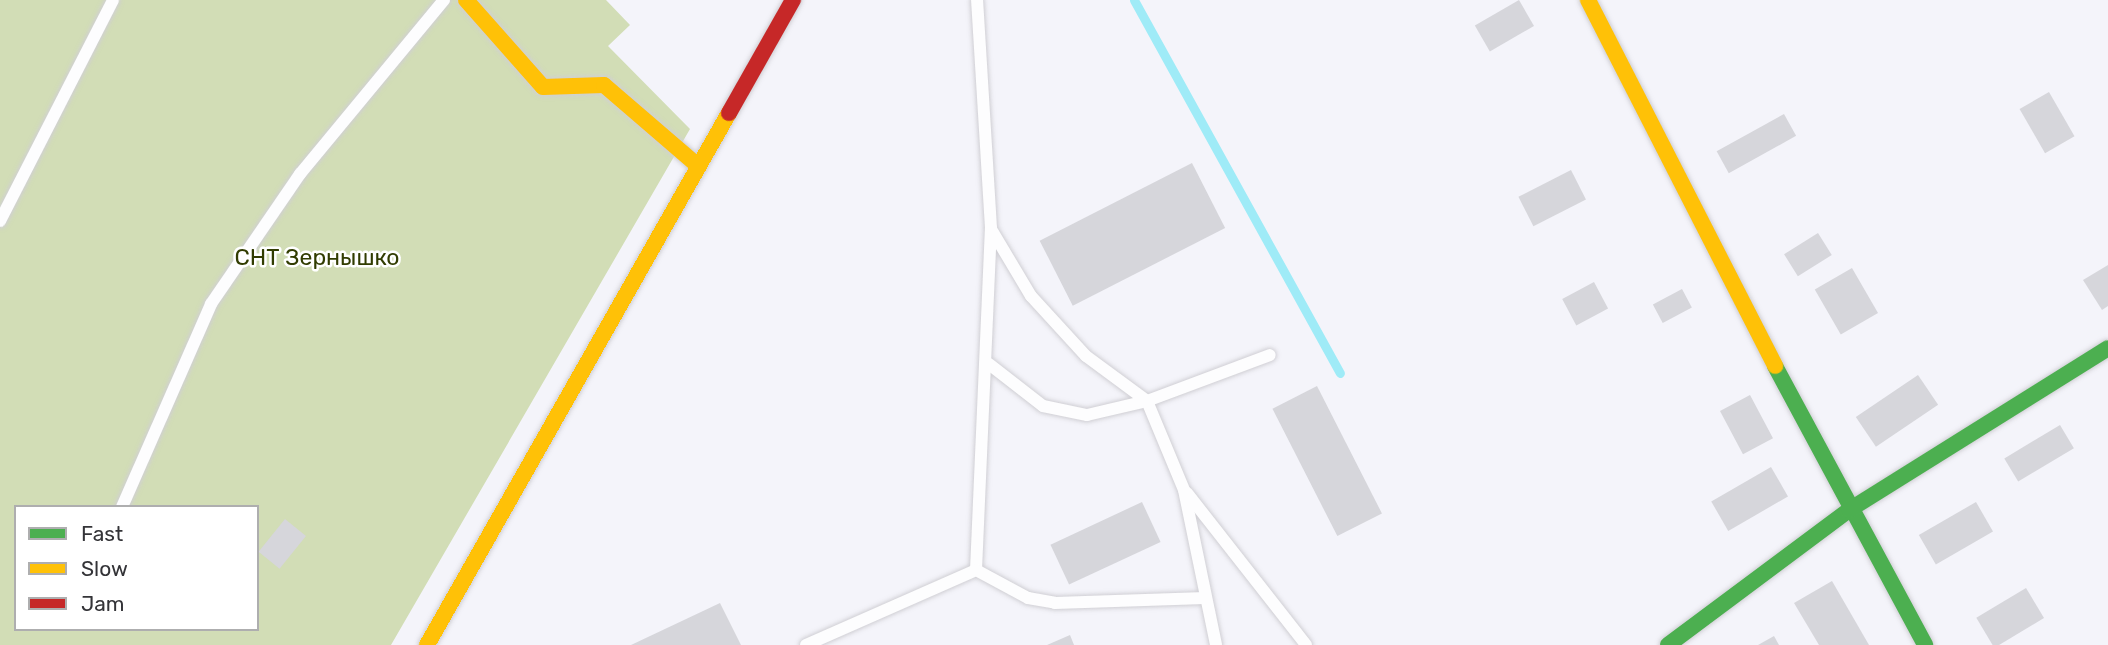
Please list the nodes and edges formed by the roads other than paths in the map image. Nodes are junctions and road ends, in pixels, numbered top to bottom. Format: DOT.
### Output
graph roads {
  1 [pos="113,0"];
  2 [pos="444,0"];
  3 [pos="466,0"];
  4 [pos="793,0"];
  5 [pos="976,0"];
  6 [pos="1588,0"];
  7 [pos="697,165"];
  8 [pos="0,221"];
  9 [pos="991,228"];
  10 [pos="2108,348"];
  11 [pos="1270,355"];
  12 [pos="989,364"];
  13 [pos="1147,401"];
  14 [pos="1184,489"];
  15 [pos="123,505"];
  16 [pos="1849,510"];
  17 [pos="976,569"];
  18 [pos="1205,598"];
  19 [pos="427,645"];
  20 [pos="806,645"];
  21 [pos="1216,645"];
  22 [pos="1306,645"];
  23 [pos="1668,645"];
  24 [pos="1925,645"];
  1 -- 8 [label="lane"];
  2 -- 15 [label="lane"];
  3 -- 7 [label="street"];
  4 -- 7 [label="street"];
  5 -- 9 [label="lane"];
  6 -- 16 [label="street"];
  7 -- 19 [label="street"];
  9 -- 12 [label="lane"];
  9 -- 13 [label="lane"];
  10 -- 16 [label="street"];
  11 -- 13 [label="lane"];
  12 -- 13 [label="lane"];
  12 -- 17 [label="lane"];
  13 -- 14 [label="lane"];
  14 -- 18 [label="lane"];
  14 -- 22 [label="lane"];
  16 -- 23 [label="street"];
  16 -- 24 [label="street"];
  17 -- 18 [label="lane"];
  17 -- 20 [label="lane"];
  18 -- 21 [label="lane"];
}
